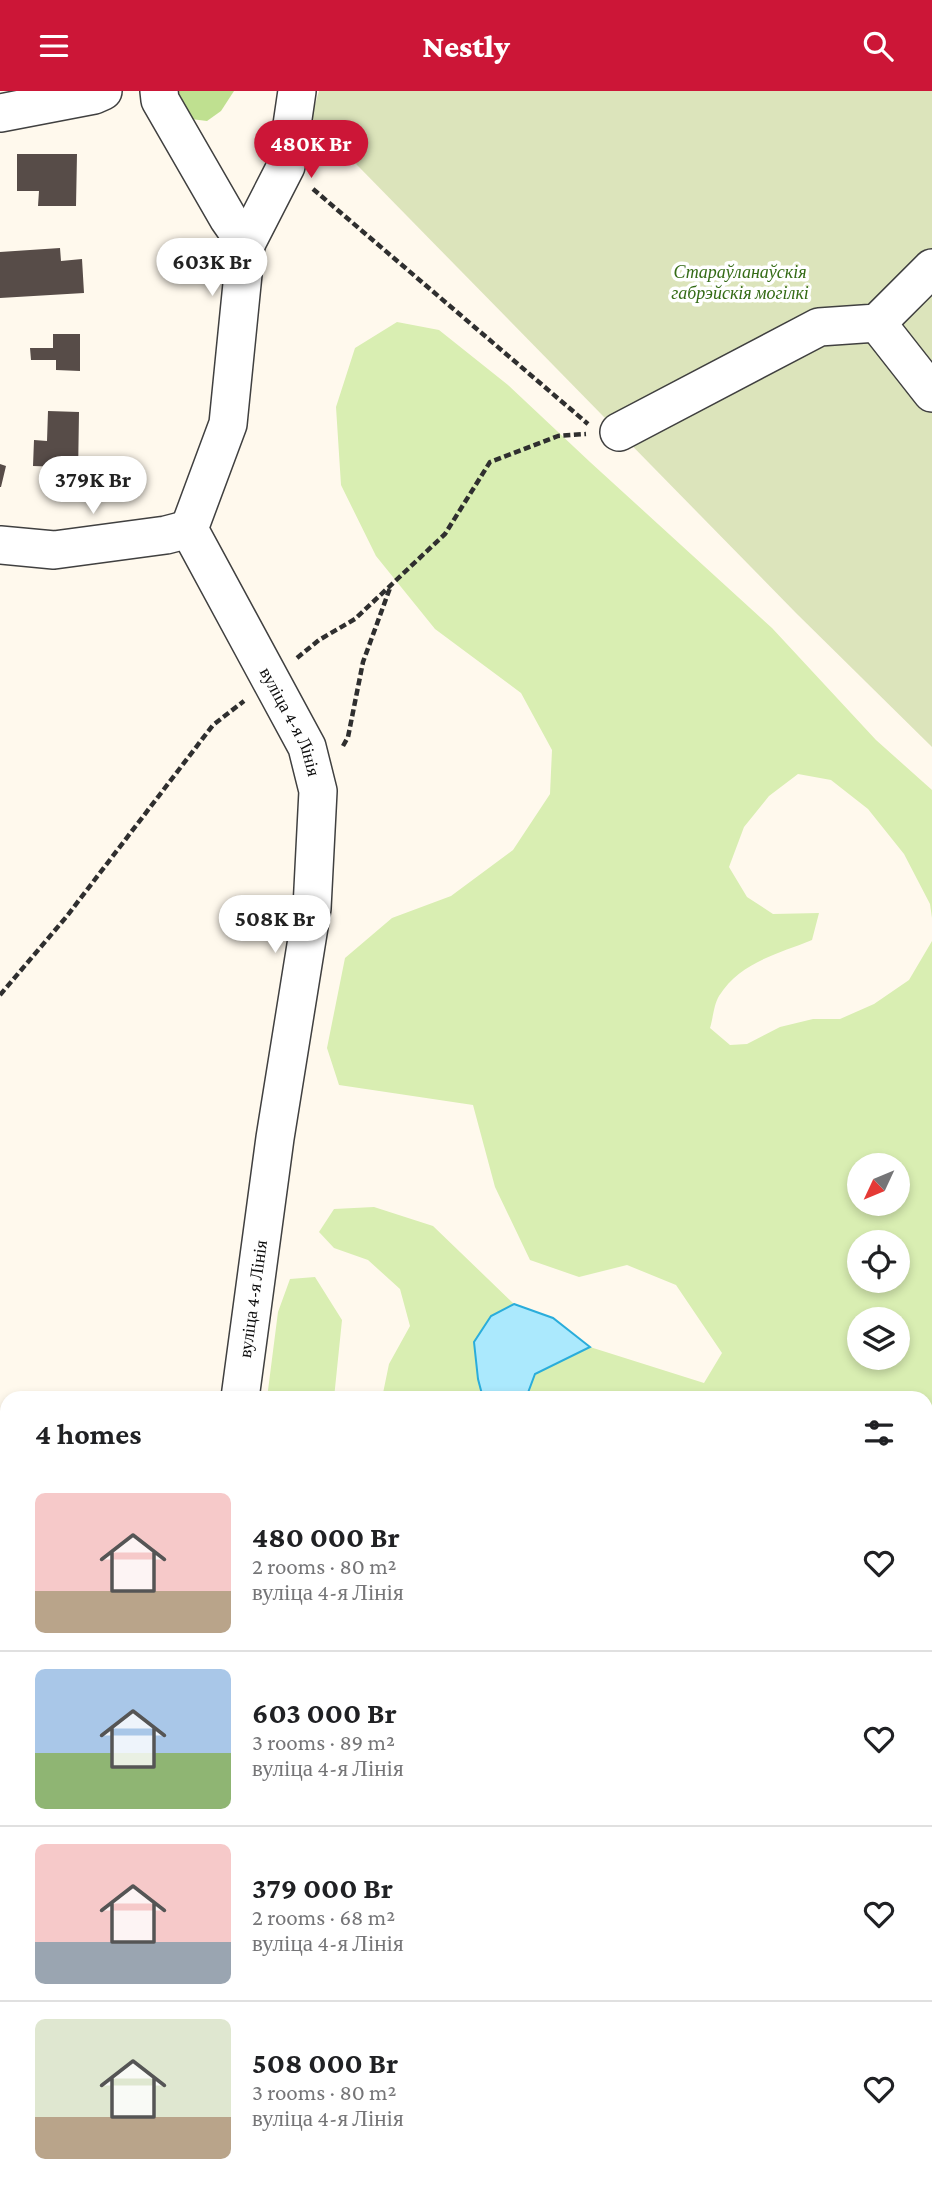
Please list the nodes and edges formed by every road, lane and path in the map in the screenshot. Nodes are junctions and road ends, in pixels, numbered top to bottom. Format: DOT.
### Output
graph roads {
  1 [pos="103,91"];
  2 [pos="159,91"];
  3 [pos="297,91"];
  4 [pos="0,113"];
  5 [pos="286,166"];
  6 [pos="246,244"];
  7 [pos="932,268"];
  8 [pos="877,323"];
  9 [pos="932,393"];
  10 [pos="609,432"];
  11 [pos="189,529"];
  12 [pos="0,545"];
  13 [pos="391,587"];
  14 [pos="271,681"];
  15 [pos="318,791"];
  16 [pos="0,995"];
  17 [pos="241,1391"];
  1 -- 4 [label="street"];
  2 -- 6 [label="street"];
  3 -- 5 [label="street"];
  5 -- 6 [label="street"];
  5 -- 10 [label="path"];
  6 -- 11 [label="street"];
  7 -- 8 [label="street"];
  8 -- 9 [label="street"];
  8 -- 10 [label="street"];
  10 -- 13 [label="path"];
  11 -- 12 [label="street"];
  11 -- 14 [label="street, вуліца 4-я Лінія"];
  13 -- 14 [label="path"];
  13 -- 15 [label="path"];
  14 -- 15 [label="street, вуліца 4-я Лінія"];
  14 -- 16 [label="path"];
  15 -- 17 [label="street, вуліца 4-я Лінія"];
}
